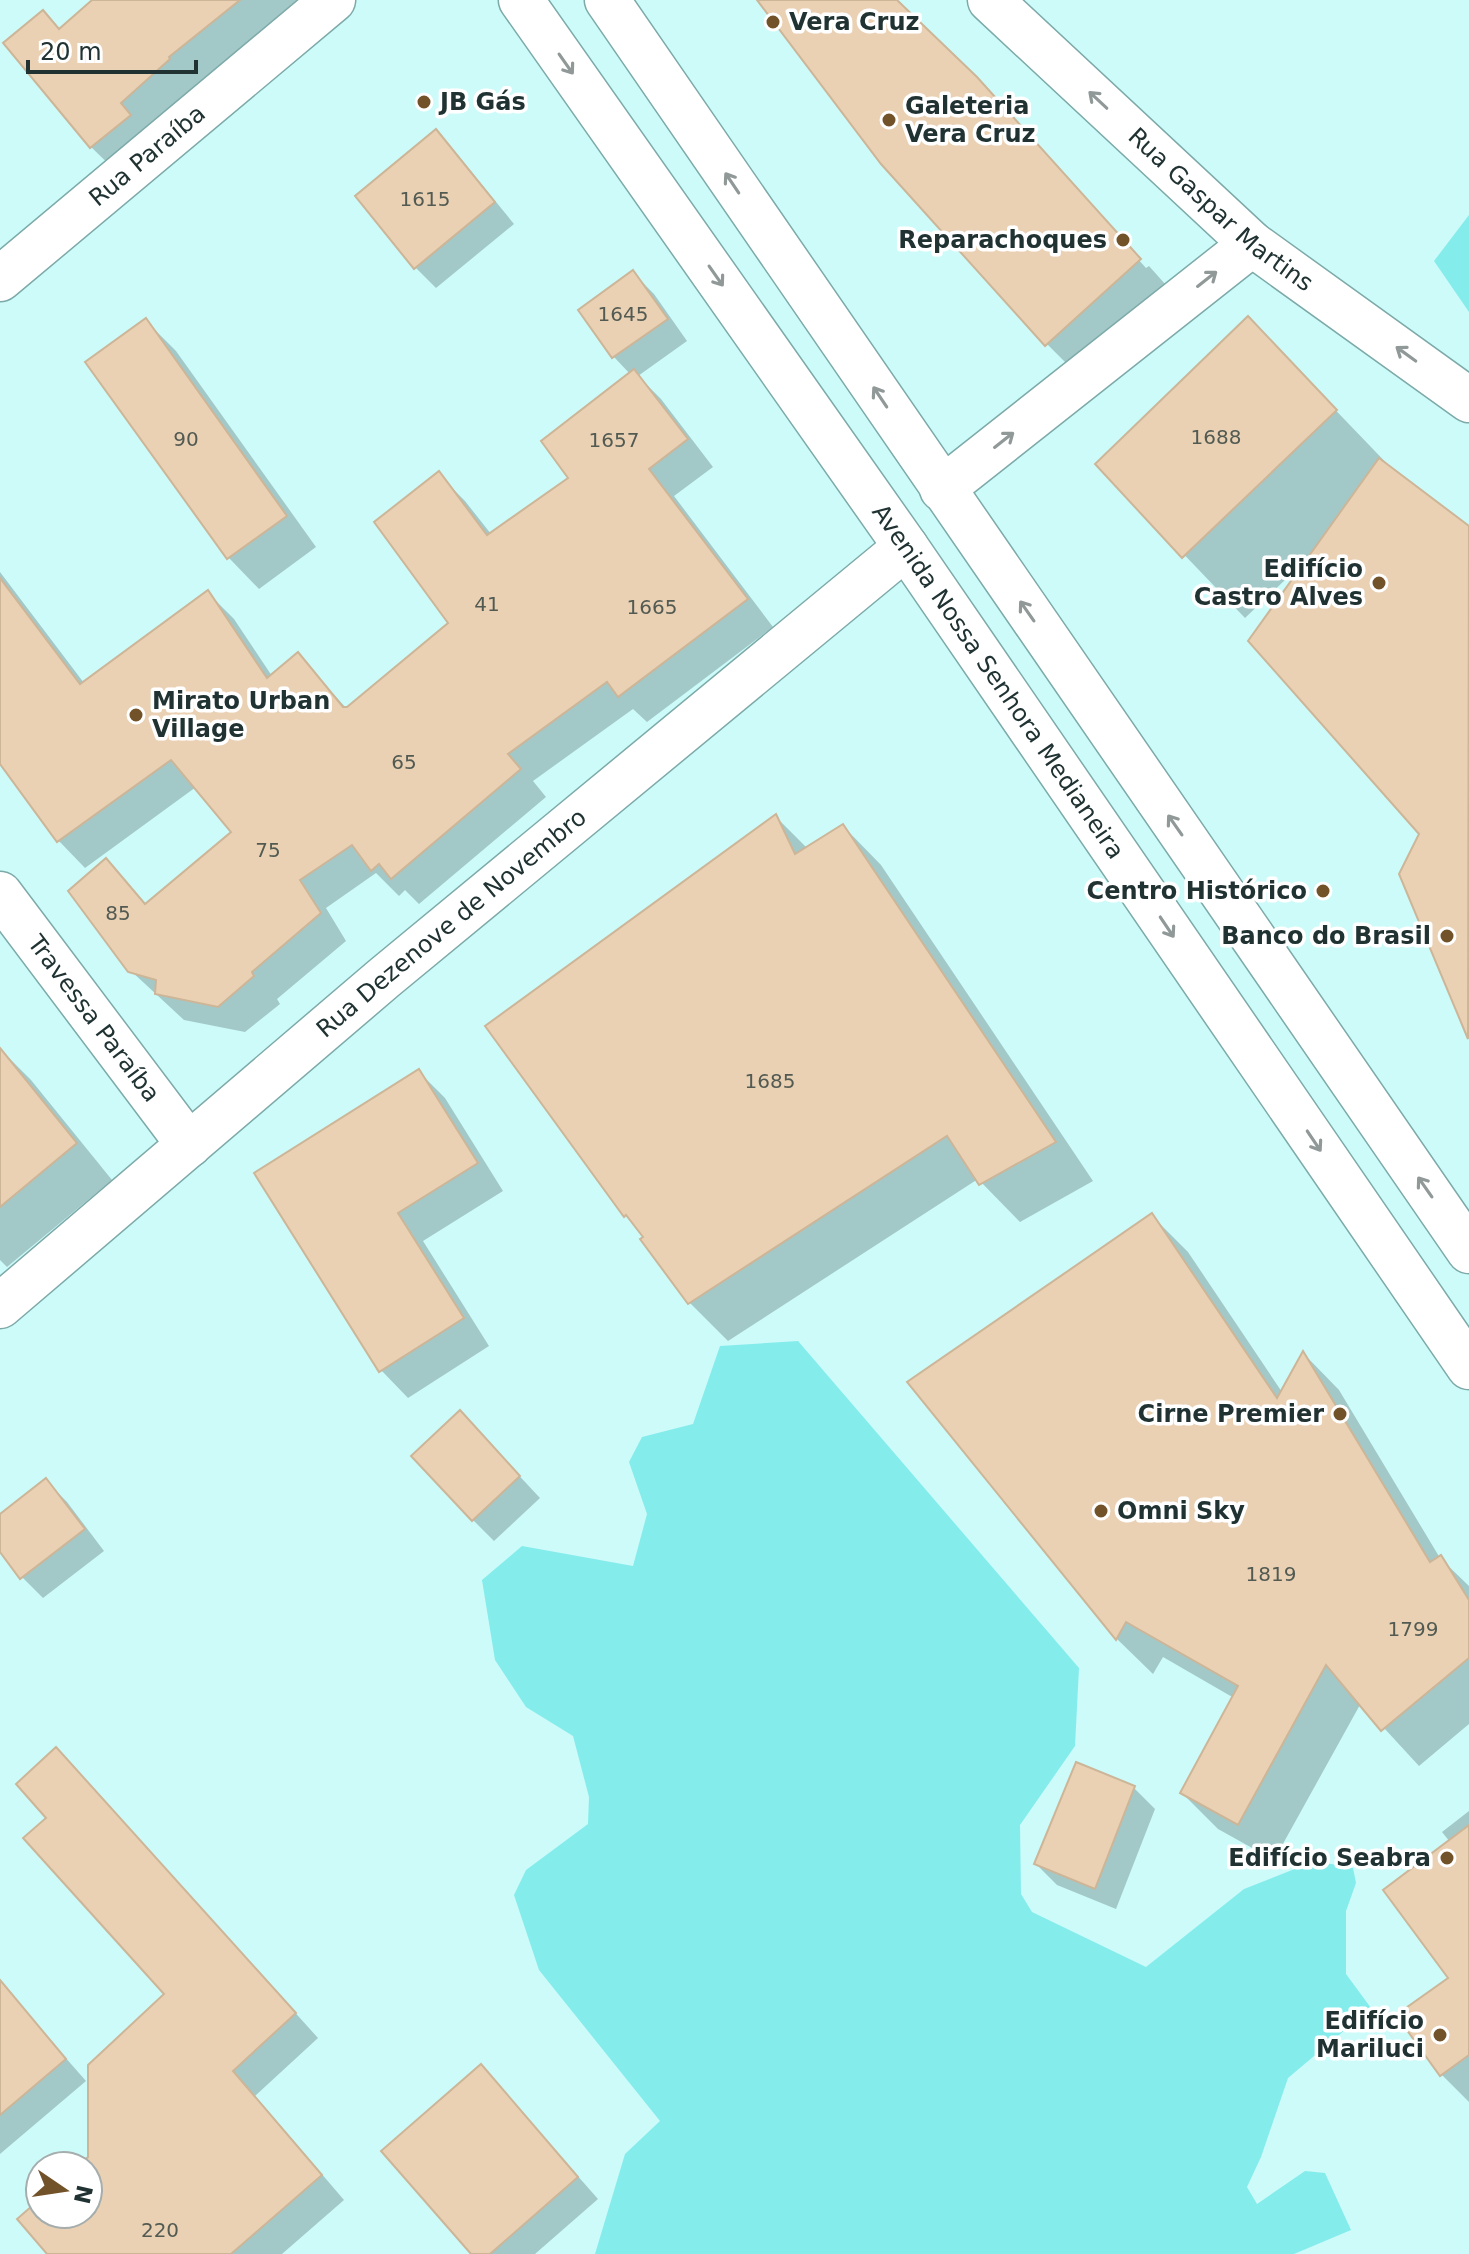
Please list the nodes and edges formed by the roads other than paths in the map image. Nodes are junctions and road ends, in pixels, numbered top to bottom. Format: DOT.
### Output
graph roads {
  1 [pos="333,0"];
  2 [pos="521,0"];
  3 [pos="607,0"];
  4 [pos="990,0"];
  5 [pos="1252,244"];
  6 [pos="0,279"];
  7 [pos="1469,400"];
  8 [pos="942,489"];
  9 [pos="906,547"];
  10 [pos="0,894"];
  11 [pos="189,1145"];
  12 [pos="1469,1251"];
  13 [pos="0,1306"];
  14 [pos="1469,1367"];
  1 -- 6 [label="main road, Rua Paraíba"];
  2 -- 9 [label="main road, Avenida Nossa Senhora Medianeira, one-way"];
  8 -- 3 [label="main road, one-way"];
  5 -- 4 [label="main road, Rua Gaspar Martins, one-way"];
  7 -- 5 [label="main road, Rua Gaspar Martins, one-way"];
  8 -- 5 [label="main road, one-way"];
  12 -- 8 [label="main road, one-way"];
  9 -- 11 [label="main road, Rua Dezenove de Novembro"];
  9 -- 14 [label="main road, Avenida Nossa Senhora Medianeira, one-way"];
  10 -- 11 [label="main road, Travessa Paraíba"];
  11 -- 13 [label="main road, Rua Dezenove de Novembro"];
}
